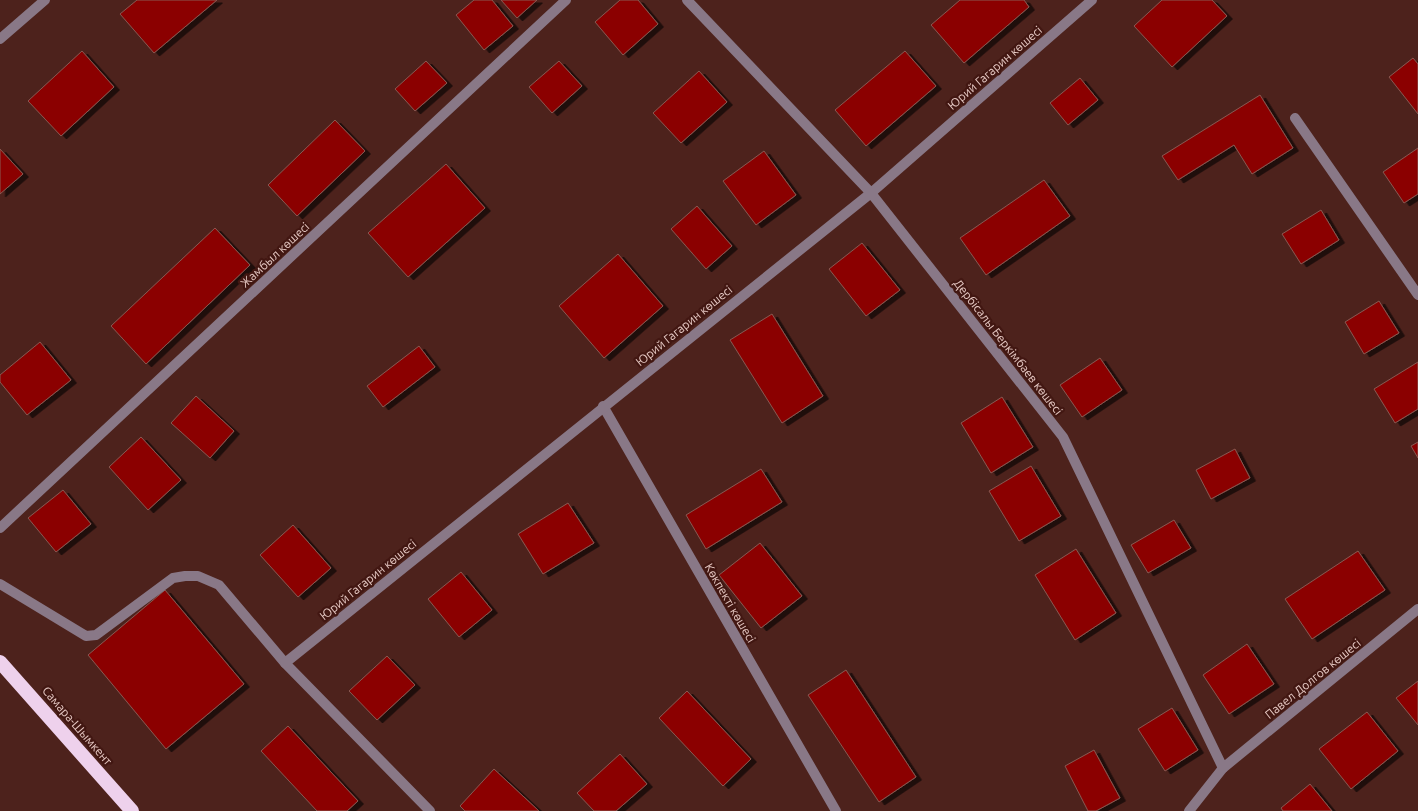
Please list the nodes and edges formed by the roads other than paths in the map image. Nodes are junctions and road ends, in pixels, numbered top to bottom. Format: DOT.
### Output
graph roads {
  1 [pos="45,0"];
  2 [pos="566,0"];
  3 [pos="687,0"];
  4 [pos="1092,0"];
  5 [pos="0,39"];
  6 [pos="1295,118"];
  7 [pos="870,193"];
  8 [pos="1418,295"];
  9 [pos="603,406"];
  10 [pos="0,528"];
  11 [pos="0,584"];
  12 [pos="1418,609"];
  13 [pos="0,662"];
  14 [pos="285,663"];
  15 [pos="1223,768"];
  16 [pos="132,811"];
  17 [pos="430,811"];
  18 [pos="836,811"];
  19 [pos="1189,811"];
  1 -- 5 [label="street"];
  2 -- 10 [label="street, Жамбыл көшесі"];
  3 -- 7 [label="street, Дербісалы Беркімбаев көшесі"];
  4 -- 7 [label="street, Юрий Гагарин көшесі"];
  6 -- 8 [label="street"];
  7 -- 9 [label="street, Юрий Гагарин көшесі"];
  7 -- 15 [label="street, Дербісалы Беркімбаев көшесі"];
  9 -- 14 [label="street, Юрий Гагарин көшесі"];
  9 -- 18 [label="street, Көкпекті көшесі"];
  11 -- 14 [label="street"];
  12 -- 15 [label="street, Павел Долгов көшесі"];
  13 -- 16 [label="highway, Самара-Шымкент"];
  14 -- 17 [label="street"];
  15 -- 19 [label="street, Павел Долгов көшесі"];
}
